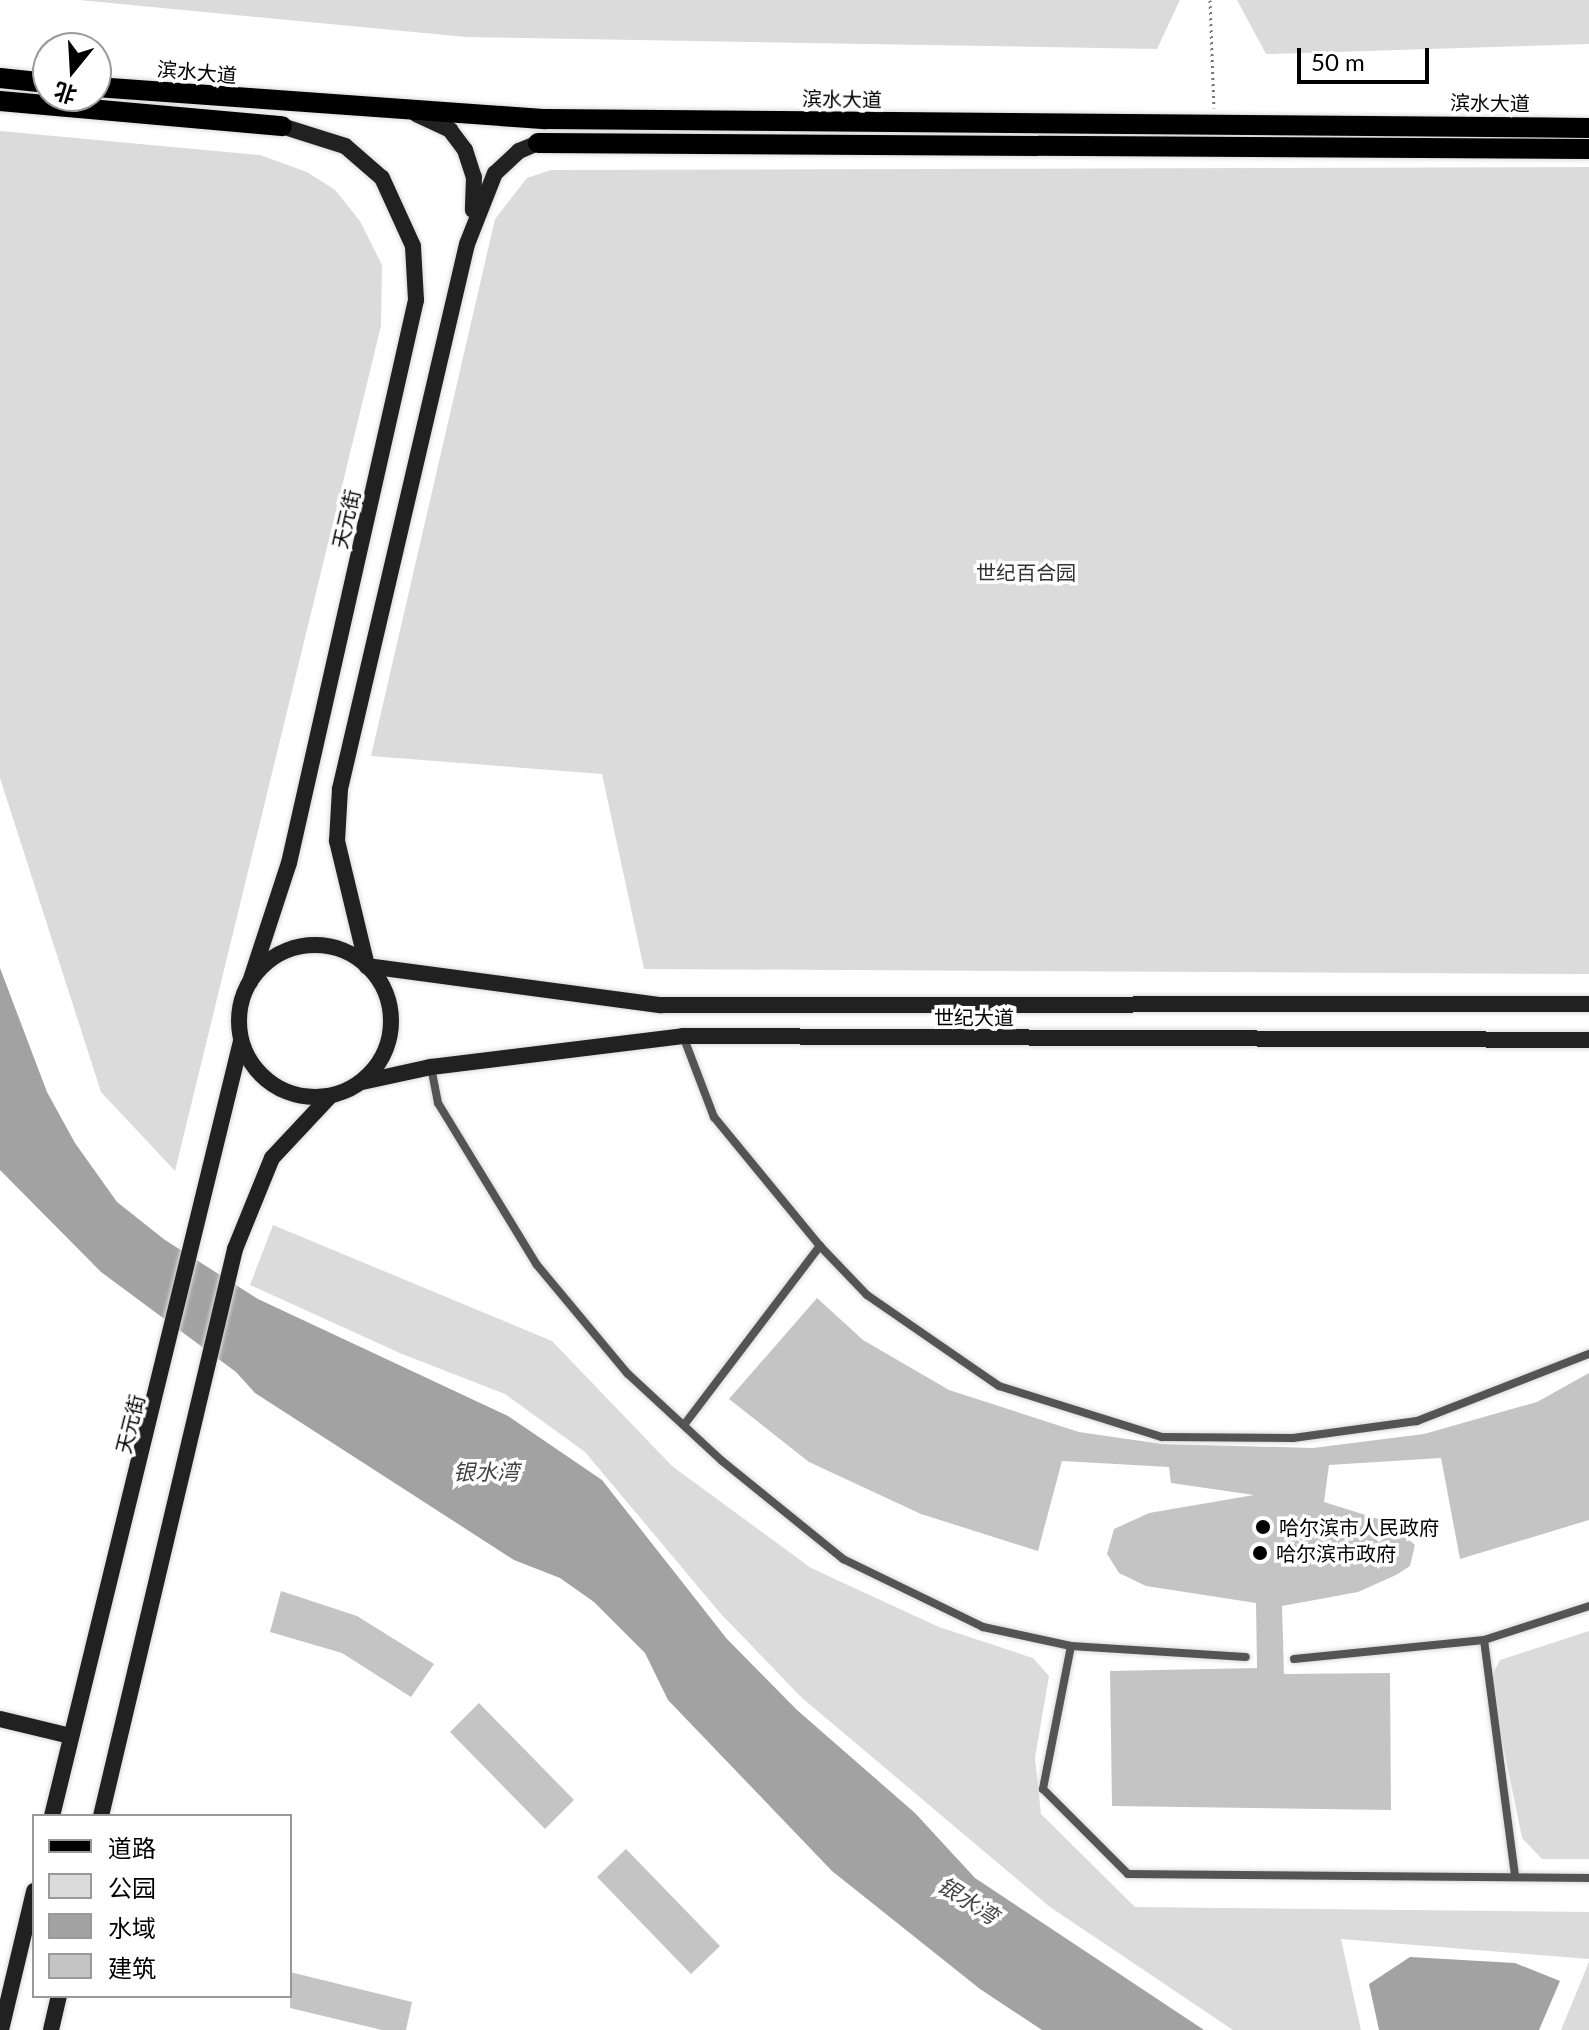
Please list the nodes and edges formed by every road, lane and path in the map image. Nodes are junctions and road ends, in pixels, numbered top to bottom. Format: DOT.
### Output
graph roads {
  1 [pos="1210,0"];
  2 [pos="0,78"];
  3 [pos="32,81"];
  4 [pos="112,88"];
  5 [pos="0,101"];
  6 [pos="402,110"];
  7 [pos="1215,124"];
  8 [pos="282,126"];
  9 [pos="1589,128"];
  10 [pos="538,143"];
  11 [pos="1589,149"];
  12 [pos="470,235"];
  13 [pos="367,966"];
  14 [pos="250,982"];
  15 [pos="1589,1004"];
  16 [pos="683,1036"];
  17 [pos="1589,1040"];
  18 [pos="241,1041"];
  19 [pos="431,1067"];
  20 [pos="362,1082"];
  21 [pos="330,1096"];
  22 [pos="820,1246"];
  23 [pos="1589,1354"];
  24 [pos="684,1425"];
  25 [pos="1589,1606"];
  26 [pos="1484,1640"];
  27 [pos="1071,1646"];
  28 [pos="1246,1657"];
  29 [pos="1294,1659"];
  30 [pos="0,1719"];
  31 [pos="71,1736"];
  32 [pos="52,1814"];
  33 [pos="101,1814"];
  34 [pos="1515,1877"];
  35 [pos="1589,1878"];
  36 [pos="32,1899"];
  37 [pos="59,1998"];
  38 [pos="1,2030"];
  39 [pos="51,2030"];
  1 -- 7 [label="path"];
  2 -- 3 [label="main road"];
  4 -- 6 [label="main road, 滨水大道"];
  5 -- 8 [label="main road"];
  6 -- 7 [label="main road, 滨水大道"];
  6 -- 12 [label="main road"];
  7 -- 9 [label="main road, 滨水大道"];
  8 -- 14 [label="main road, 天元街"];
  10 -- 11 [label="main road, 滨水大道"];
  10 -- 12 [label="main road"];
  12 -- 13 [label="main road"];
  13 -- 14 [label="main road"];
  13 -- 15 [label="main road, 世纪大道"];
  13 -- 20 [label="main road"];
  14 -- 18 [label="main road"];
  16 -- 17 [label="main road, 世纪大道"];
  16 -- 19 [label="main road, 世纪大道"];
  16 -- 22 [label="lane"];
  18 -- 21 [label="main road"];
  18 -- 31 [label="main road, 天元街"];
  19 -- 20 [label="main road, 世纪大道"];
  19 -- 24 [label="lane"];
  20 -- 21 [label="main road"];
  21 -- 33 [label="main road"];
  22 -- 23 [label="lane"];
  22 -- 24 [label="lane"];
  24 -- 27 [label="lane"];
  25 -- 26 [label="lane"];
  26 -- 29 [label="lane"];
  26 -- 34 [label="lane"];
  27 -- 28 [label="lane"];
  27 -- 34 [label="lane"];
  30 -- 31 [label="main road"];
  31 -- 32 [label="main road, 天元街"];
  34 -- 35 [label="lane"];
  36 -- 38 [label="main road"];
  37 -- 39 [label="main road"];
}
